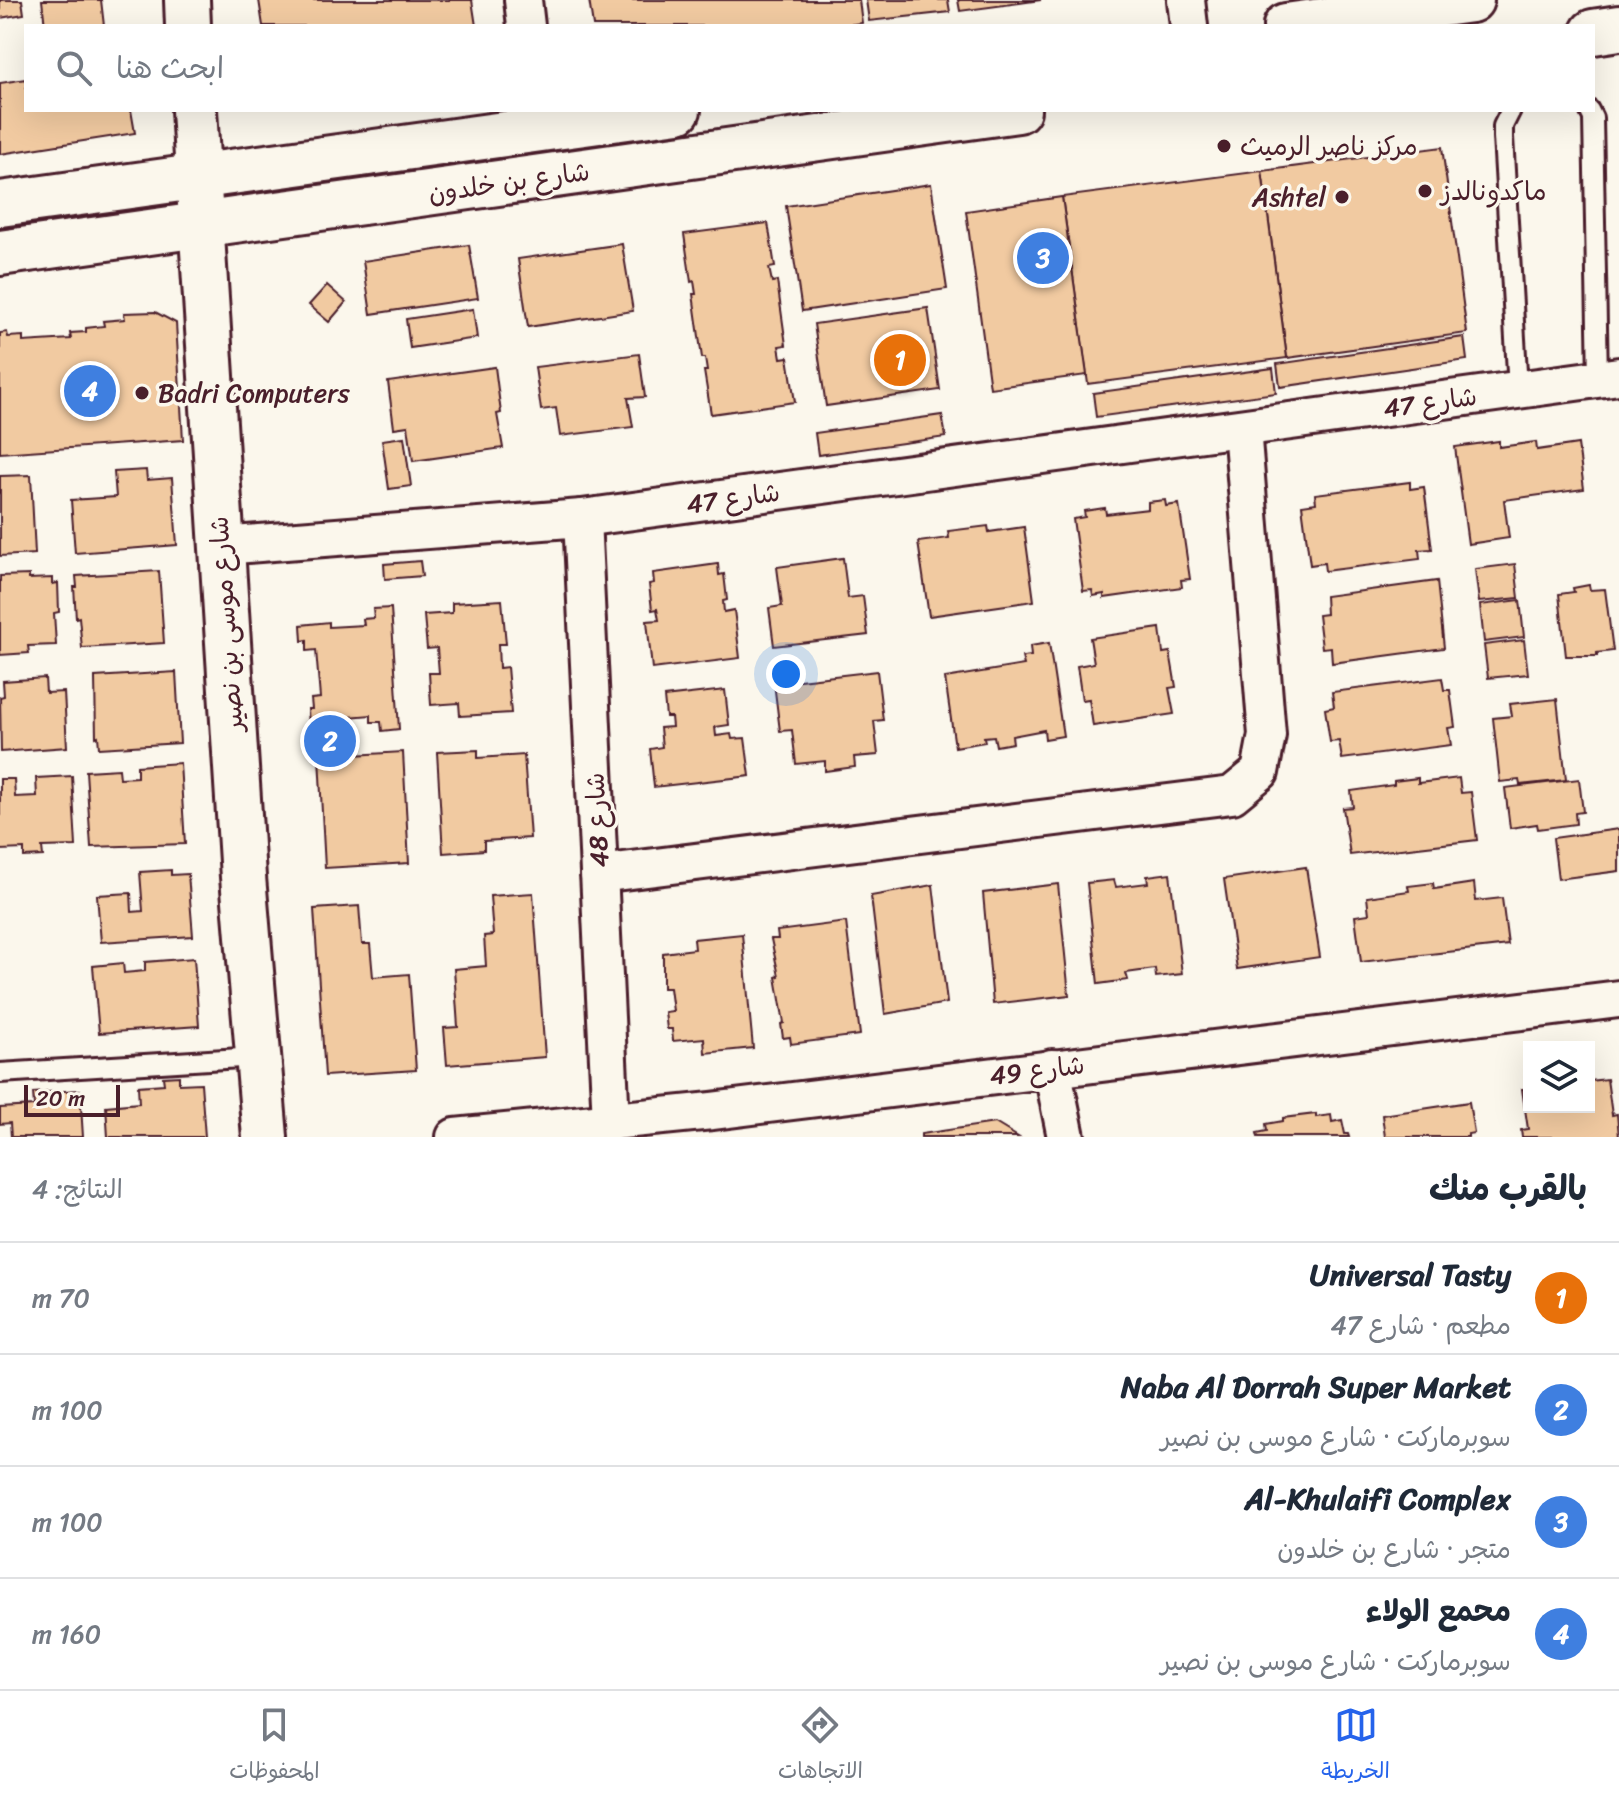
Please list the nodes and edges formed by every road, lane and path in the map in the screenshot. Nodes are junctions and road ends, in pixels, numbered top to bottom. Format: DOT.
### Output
graph roads {
  1 [pos="187,0"];
  2 [pos="523,0"];
  3 [pos="1186,0"];
  4 [pos="1453,1"];
  5 [pos="188,24"];
  6 [pos="526,24"];
  7 [pos="1189,24"];
  8 [pos="1299,24"];
  9 [pos="1619,28"];
  10 [pos="1595,32"];
  11 [pos="194,112"];
  12 [pos="650,112"];
  13 [pos="1004,112"];
  14 [pos="1510,112"];
  15 [pos="1590,112"];
  16 [pos="538,120"];
  17 [pos="198,177"];
  18 [pos="0,204"];
  19 [pos="200,226"];
  20 [pos="0,253"];
  21 [pos="1609,377"];
  22 [pos="1518,389"];
  23 [pos="1242,428"];
  24 [pos="582,518"];
  25 [pos="221,546"];
  26 [pos="599,874"];
  27 [pos="1619,999"];
  28 [pos="257,1057"];
  29 [pos="1052,1068"];
  30 [pos="0,1073"];
  31 [pos="611,1122"];
  32 [pos="714,1124"];
  33 [pos="265,1137"];
  34 [pos="455,1137"];
  35 [pos="1066,1137"];
  1 -- 5 [label="street"];
  2 -- 6 [label="street"];
  3 -- 7 [label="street"];
  4 -- 8 [label="street"];
  9 -- 10 [label="street"];
  11 -- 17 [label="street, شارع موسى بن نصير"];
  12 -- 16 [label="street, شارع بن خلدون"];
  13 -- 19 [label="street, شارع بن خلدون"];
  14 -- 22 [label="lane"];
  15 -- 21 [label="lane"];
  16 -- 17 [label="street, شارع بن خلدون"];
  17 -- 18 [label="street, شارع بن خلدون"];
  17 -- 19 [label="street, شارع موسى بن نصير"];
  19 -- 20 [label="street, شارع بن خلدون"];
  19 -- 25 [label="street, شارع موسى بن نصير"];
  21 -- 22 [label="street, شارع 47"];
  22 -- 23 [label="street, شارع 47"];
  23 -- 24 [label="street, شارع 47"];
  23 -- 26 [label="street"];
  24 -- 25 [label="street, شارع 47"];
  24 -- 26 [label="street, شارع 48"];
  25 -- 28 [label="street, شارع موسى بن نصير"];
  26 -- 31 [label="street, شارع 48"];
  27 -- 29 [label="street, شارع 49"];
  28 -- 30 [label="lane"];
  28 -- 33 [label="street, شارع موسى بن نصير"];
  29 -- 32 [label="street, شارع 49"];
  29 -- 35 [label="street"];
  31 -- 32 [label="street, شارع 49"];
  31 -- 34 [label="street, شارع 49"];
}
